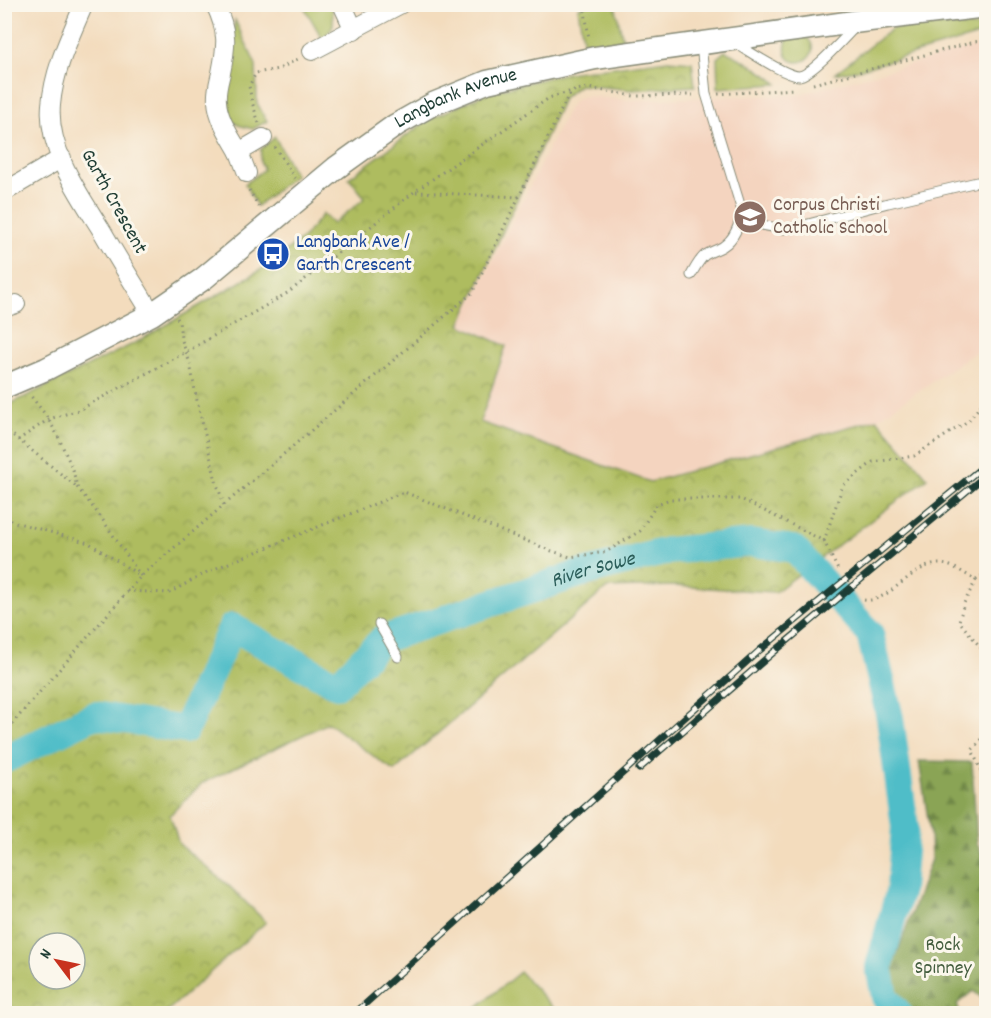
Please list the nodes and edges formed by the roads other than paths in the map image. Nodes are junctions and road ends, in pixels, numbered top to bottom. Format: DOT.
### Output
graph roads {
  1 [pos="84,4"];
  2 [pos="215,4"];
  3 [pos="342,4"];
  4 [pos="401,4"];
  5 [pos="987,6"];
  6 [pos="867,15"];
  7 [pos="354,30"];
  8 [pos="731,40"];
  9 [pos="701,44"];
  10 [pos="312,51"];
  11 [pos="263,138"];
  12 [pos="238,152"];
  13 [pos="62,158"];
  14 [pos="247,173"];
  15 [pos="977,182"];
  16 [pos="4,192"];
  17 [pos="740,221"];
  18 [pos="691,275"];
  19 [pos="160,308"];
  20 [pos="12,378"];
  21 [pos="379,624"];
  22 [pos="398,657"];
  1 -- 13 [label="street, Garth Crescent"];
  2 -- 12 [label="street"];
  3 -- 7 [label="street"];
  4 -- 7 [label="street"];
  5 -- 6 [label="street, Langbank Avenue"];
  6 -- 8 [label="street, Langbank Avenue"];
  6 -- 8 [label="lane"];
  7 -- 10 [label="street"];
  8 -- 9 [label="street, Langbank Avenue"];
  9 -- 17 [label="lane"];
  9 -- 19 [label="street, Langbank Avenue"];
  11 -- 12 [label="street"];
  12 -- 14 [label="street"];
  13 -- 16 [label="street"];
  13 -- 19 [label="street, Garth Crescent"];
  15 -- 17 [label="lane"];
  17 -- 18 [label="lane"];
  19 -- 20 [label="street, Langbank Avenue"];
  21 -- 22 [label="lane"];
}
